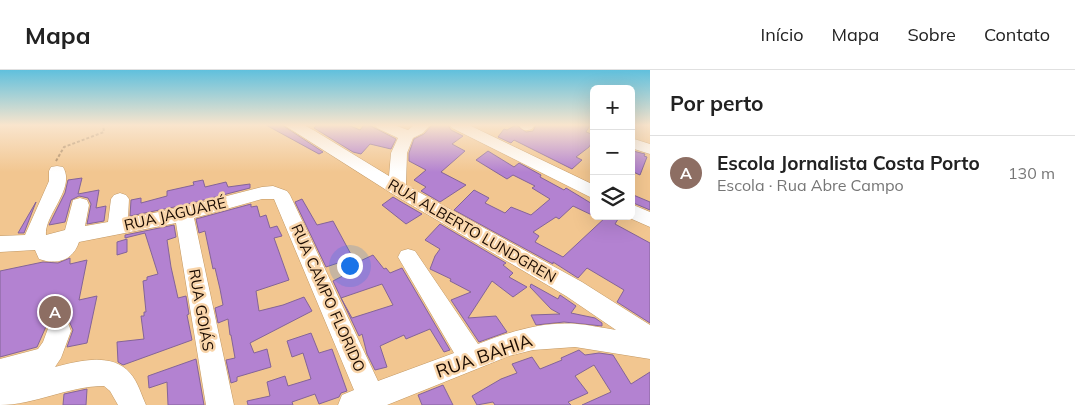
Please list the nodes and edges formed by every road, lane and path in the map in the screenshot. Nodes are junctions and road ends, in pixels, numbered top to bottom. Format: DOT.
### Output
graph roads {
  1 [pos="81,141"];
  2 [pos="320,141"];
  3 [pos="408,141"];
  4 [pos="489,141"];
  5 [pos="635,143"];
  6 [pos="650,149"];
  7 [pos="56,171"];
  8 [pos="397,189"];
  9 [pos="590,190"];
  10 [pos="120,199"];
  11 [pos="285,200"];
  12 [pos="80,205"];
  13 [pos="635,213"];
  14 [pos="184,214"];
  15 [pos="650,220"];
  16 [pos="117,227"];
  17 [pos="63,238"];
  18 [pos="31,243"];
  19 [pos="0,244"];
  20 [pos="408,257"];
  21 [pos="59,331"];
  22 [pos="650,339"];
  23 [pos="650,347"];
  24 [pos="472,358"];
  25 [pos="0,372"];
  26 [pos="18,383"];
  27 [pos="362,401"];
  28 [pos="132,405"];
  29 [pos="220,405"];
  1 -- 7 [label="path"];
  2 -- 8 [label="street, RUA ALBERTO LUNDGREN"];
  3 -- 8 [label="street"];
  4 -- 9 [label="street"];
  5 -- 6 [label="street"];
  7 -- 18 [label="street"];
  8 -- 22 [label="street, RUA ALBERTO LUNDGREN"];
  10 -- 16 [label="street"];
  11 -- 14 [label="street, RUA JAGUARÉ"];
  11 -- 27 [label="street, RUA CAMPO FLORIDO"];
  12 -- 17 [label="street"];
  13 -- 15 [label="street"];
  14 -- 16 [label="street, RUA JAGUARÉ"];
  14 -- 29 [label="street, RUA GOIÁS"];
  16 -- 17 [label="street, RUA JAGUARÉ"];
  17 -- 18 [label="street, RUA JAGUARÉ"];
  18 -- 19 [label="street, RUA JAGUARÉ"];
  20 -- 24 [label="street"];
  21 -- 26 [label="street"];
  23 -- 24 [label="street, RUA BAHIA"];
  24 -- 27 [label="street, RUA BAHIA"];
  25 -- 26 [label="street"];
  26 -- 28 [label="street"];
}
